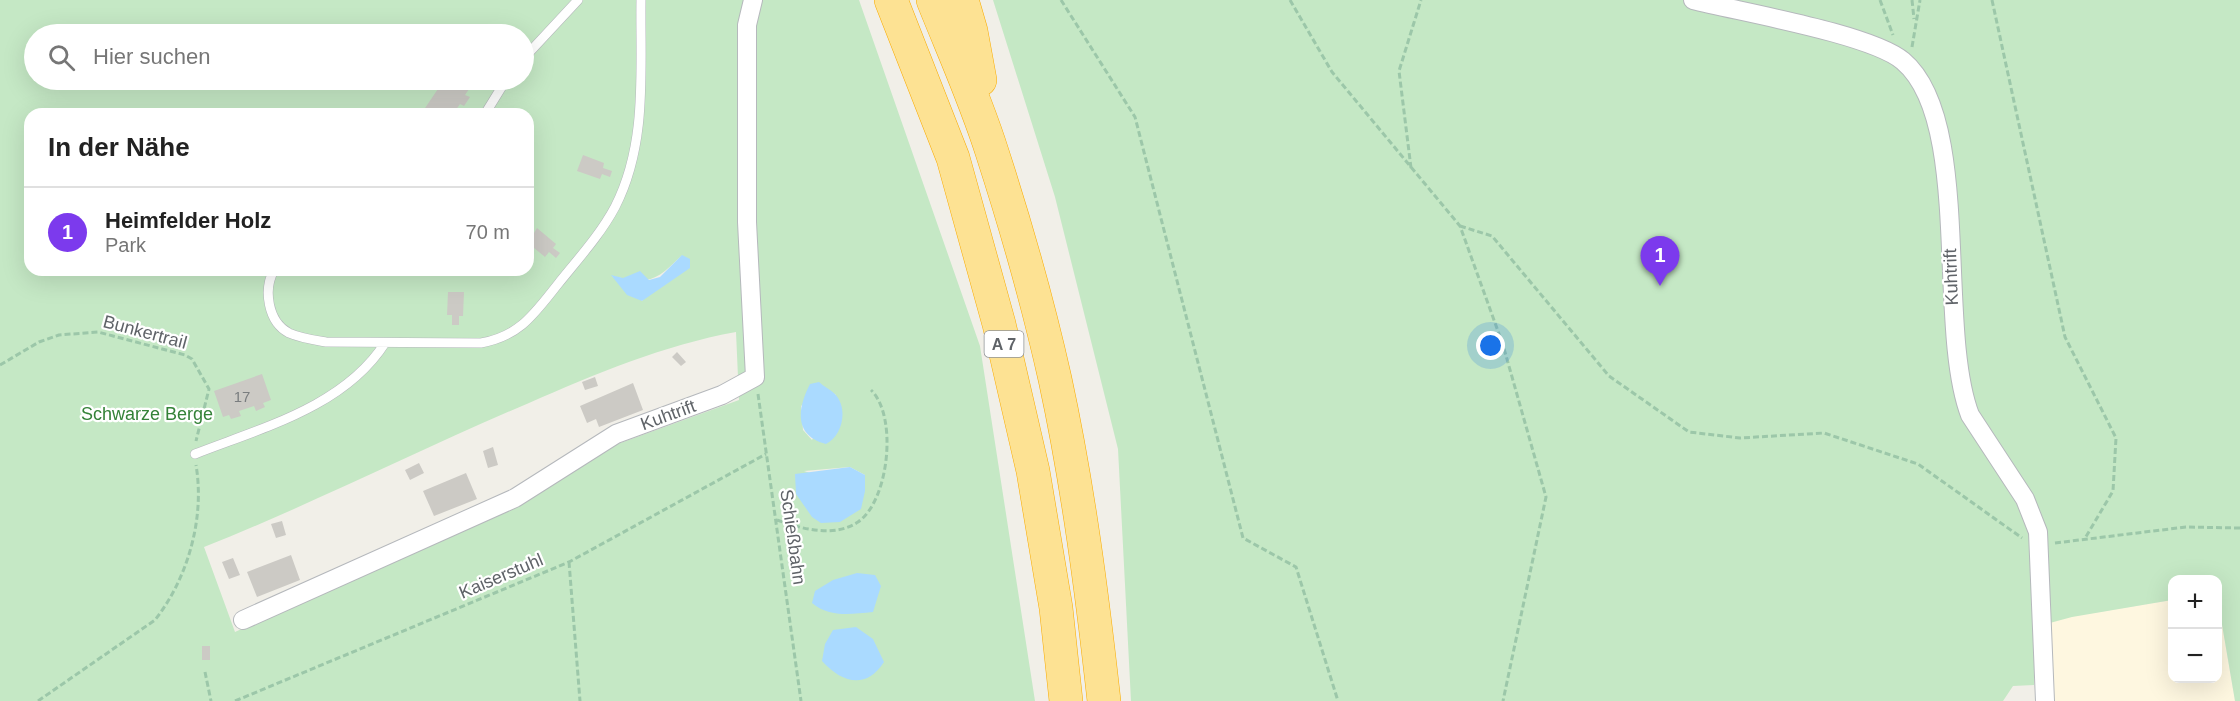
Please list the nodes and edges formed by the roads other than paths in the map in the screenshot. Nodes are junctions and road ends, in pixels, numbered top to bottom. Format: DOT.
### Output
graph roads {
  1 [pos="578,0"];
  2 [pos="641,0"];
  3 [pos="753,0"];
  4 [pos="891,0"];
  5 [pos="933,0"];
  6 [pos="962,0"];
  7 [pos="1693,0"];
  8 [pos="534,47"];
  9 [pos="500,90"];
  10 [pos="489,108"];
  11 [pos="992,150"];
  12 [pos="272,276"];
  13 [pos="385,343"];
  14 [pos="195,454"];
  15 [pos="243,620"];
  16 [pos="1066,701"];
  17 [pos="1104,701"];
  18 [pos="2045,701"];
  1 -- 8 [label="lane"];
  2 -- 13 [label="lane"];
  3 -- 15 [label="street, Kuhtrift"];
  4 -- 16 [label="highway, A 7"];
  5 -- 11 [label="highway, A 7"];
  6 -- 11 [label="highway"];
  7 -- 18 [label="street, Kuhtrift"];
  9 -- 10 [label="lane"];
  11 -- 17 [label="highway, A 7"];
  12 -- 13 [label="lane"];
  13 -- 14 [label="lane"];
}
